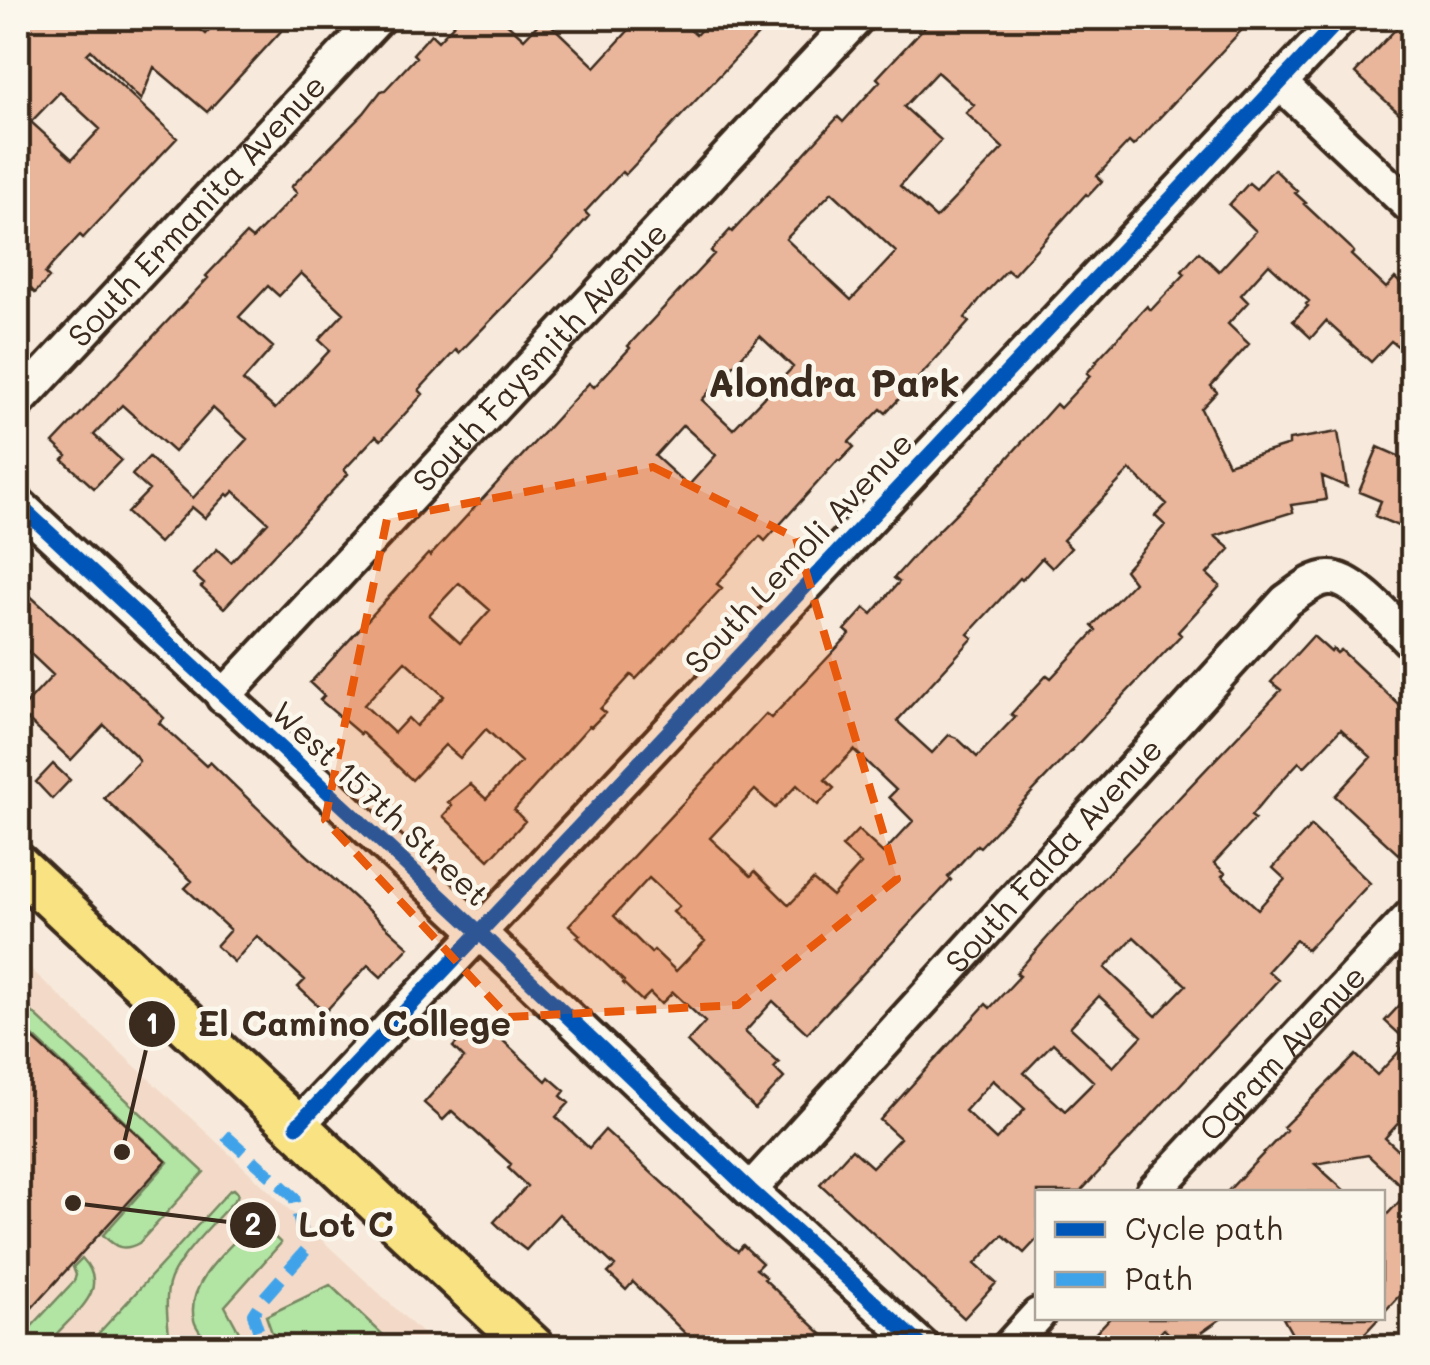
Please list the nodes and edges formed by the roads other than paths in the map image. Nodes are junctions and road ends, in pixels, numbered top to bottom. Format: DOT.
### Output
graph roads {
  1 [pos="378,18"];
  2 [pos="857,18"];
  3 [pos="1341,18"];
  4 [pos="1280,83"];
  5 [pos="1412,208"];
  6 [pos="18,402"];
  7 [pos="18,504"];
  8 [pos="1412,643"];
  9 [pos="223,697"];
  10 [pos="18,866"];
  11 [pos="1412,915"];
  12 [pos="478,932"];
  13 [pos="297,1126"];
  14 [pos="750,1190"];
  15 [pos="1155,1190"];
  16 [pos="1035,1319"];
  17 [pos="534,1348"];
  18 [pos="924,1348"];
  19 [pos="1008,1348"];
  1 -- 6 [label="street, South Ermanita Avenue"];
  2 -- 9 [label="street, South Faysmith Avenue"];
  3 -- 4 [label="street, South Lemoli Avenue"];
  4 -- 5 [label="street"];
  4 -- 12 [label="street, South Lemoli Avenue"];
  7 -- 9 [label="street, West 157th Street"];
  8 -- 14 [label="street, South Falda Avenue"];
  9 -- 12 [label="street, West 157th Street"];
  10 -- 13 [label="main road"];
  11 -- 15 [label="street, Ogram Avenue"];
  12 -- 13 [label="street, South Lemoli Avenue"];
  12 -- 14 [label="street, West 157th Street"];
  13 -- 17 [label="main road"];
  14 -- 18 [label="street, West 157th Street"];
  16 -- 19 [label="street"];
}
